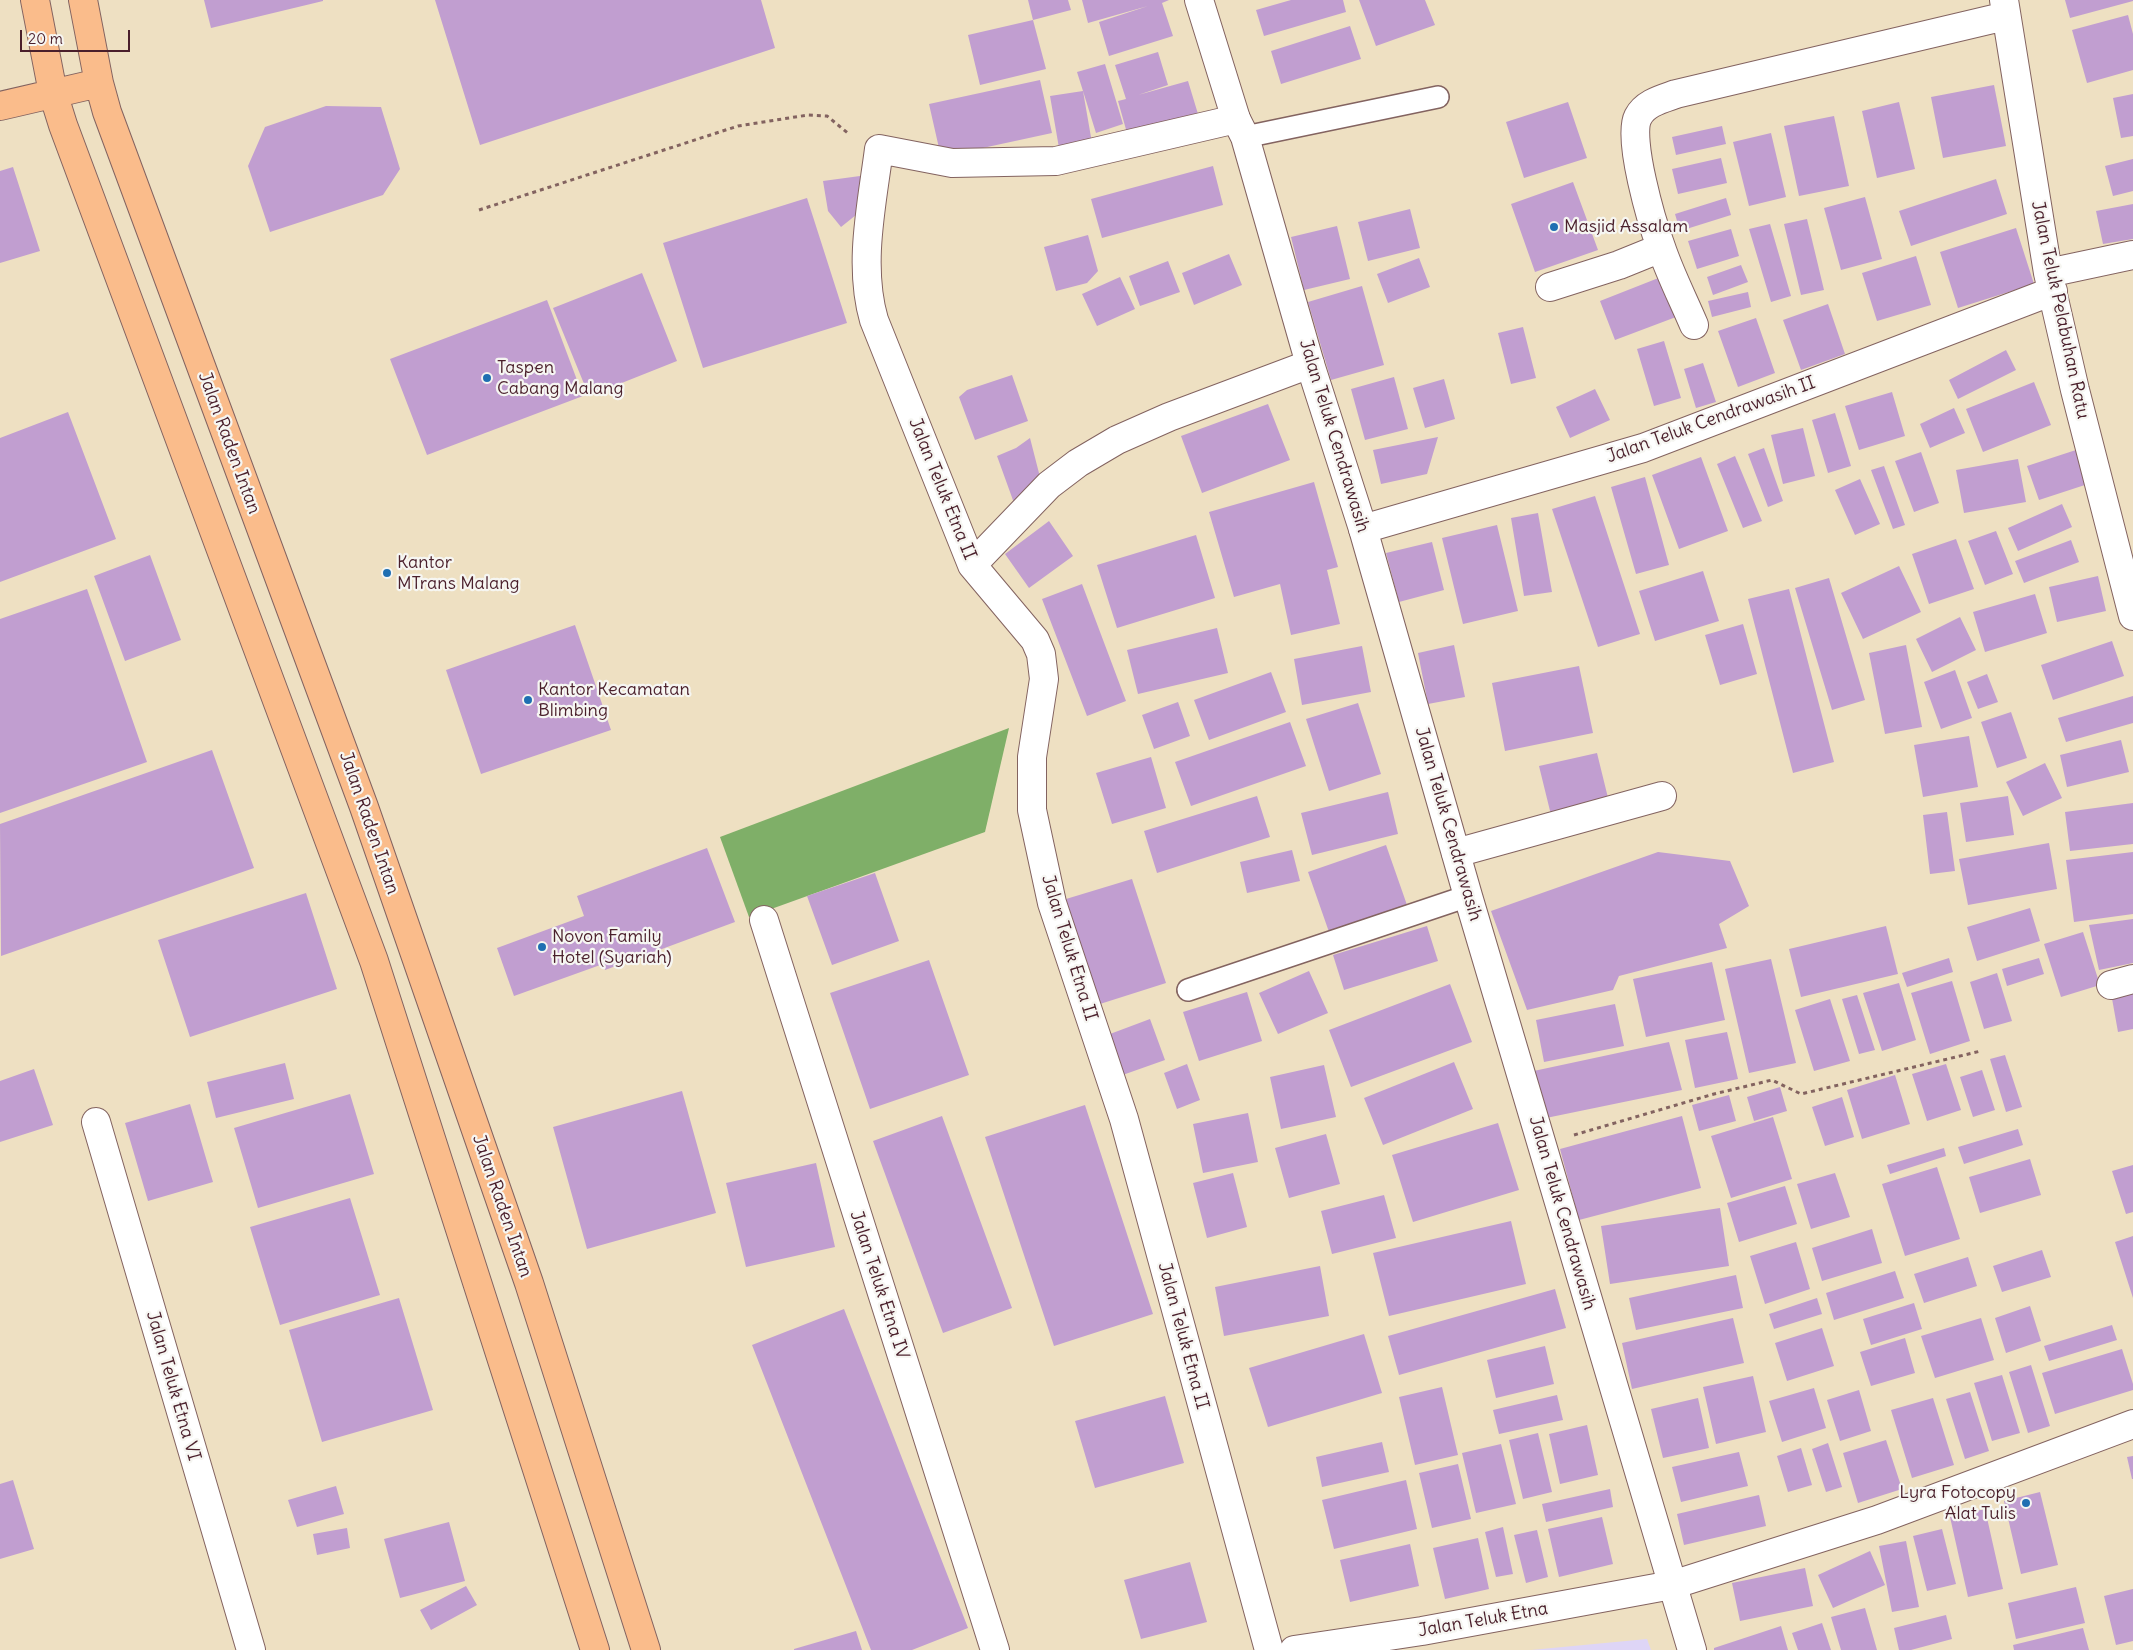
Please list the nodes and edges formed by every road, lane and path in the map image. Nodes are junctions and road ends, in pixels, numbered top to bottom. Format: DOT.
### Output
graph roads {
  1 [pos="35,0"];
  2 [pos="83,0"];
  3 [pos="1200,0"];
  4 [pos="2005,8"];
  5 [pos="99,83"];
  6 [pos="53,93"];
  7 [pos="1438,97"];
  8 [pos="0,106"];
  9 [pos="1240,128"];
  10 [pos="878,149"];
  11 [pos="480,210"];
  12 [pos="1661,248"];
  13 [pos="2133,255"];
  14 [pos="2050,282"];
  15 [pos="1550,287"];
  16 [pos="1694,325"];
  17 [pos="1310,364"];
  18 [pos="1363,529"];
  19 [pos="972,565"];
  20 [pos="2133,616"];
  21 [pos="1662,796"];
  22 [pos="1456,853"];
  23 [pos="1468,896"];
  24 [pos="764,920"];
  25 [pos="1188,990"];
  26 [pos="1981,1051"];
  27 [pos="96,1122"];
  28 [pos="1542,1144"];
  29 [pos="2133,1424"];
  30 [pos="1672,1585"];
  31 [pos="251,1650"];
  32 [pos="596,1650"];
  33 [pos="646,1650"];
  34 [pos="995,1650"];
  35 [pos="1269,1650"];
  36 [pos="1294,1650"];
  37 [pos="1692,1650"];
  1 -- 6 [label="highway"];
  2 -- 5 [label="highway, Jalan Raden Intan"];
  3 -- 9 [label="street, Jalan Teluk Cendrawasih"];
  4 -- 12 [label="street"];
  4 -- 14 [label="street, Jalan Teluk Pelabuhan Ratu"];
  5 -- 6 [label="highway"];
  5 -- 33 [label="highway, Jalan Raden Intan"];
  6 -- 8 [label="highway"];
  6 -- 32 [label="highway"];
  7 -- 9 [label="lane"];
  9 -- 10 [label="street"];
  9 -- 17 [label="street, Jalan Teluk Cendrawasih"];
  10 -- 11 [label="path"];
  10 -- 19 [label="street, Jalan Teluk Etna II"];
  12 -- 15 [label="street"];
  12 -- 16 [label="street"];
  13 -- 14 [label="street, Jalan Teluk Cendrawasih II"];
  14 -- 18 [label="street, Jalan Teluk Cendrawasih II"];
  14 -- 20 [label="street, Jalan Teluk Pelabuhan Ratu"];
  17 -- 18 [label="street, Jalan Teluk Cendrawasih"];
  17 -- 19 [label="street"];
  18 -- 22 [label="street, Jalan Teluk Cendrawasih"];
  19 -- 35 [label="street, Jalan Teluk Etna II"];
  21 -- 22 [label="street"];
  22 -- 23 [label="street, Jalan Teluk Cendrawasih"];
  23 -- 25 [label="lane"];
  23 -- 28 [label="street, Jalan Teluk Cendrawasih"];
  24 -- 34 [label="street, Jalan Teluk Etna IV"];
  26 -- 28 [label="path"];
  27 -- 31 [label="street, Jalan Teluk Etna VI"];
  28 -- 30 [label="street, Jalan Teluk Cendrawasih"];
  29 -- 30 [label="street, Jalan Teluk Etna"];
  30 -- 36 [label="street, Jalan Teluk Etna"];
  30 -- 37 [label="street, Jalan Teluk Cendrawasih"];
}
